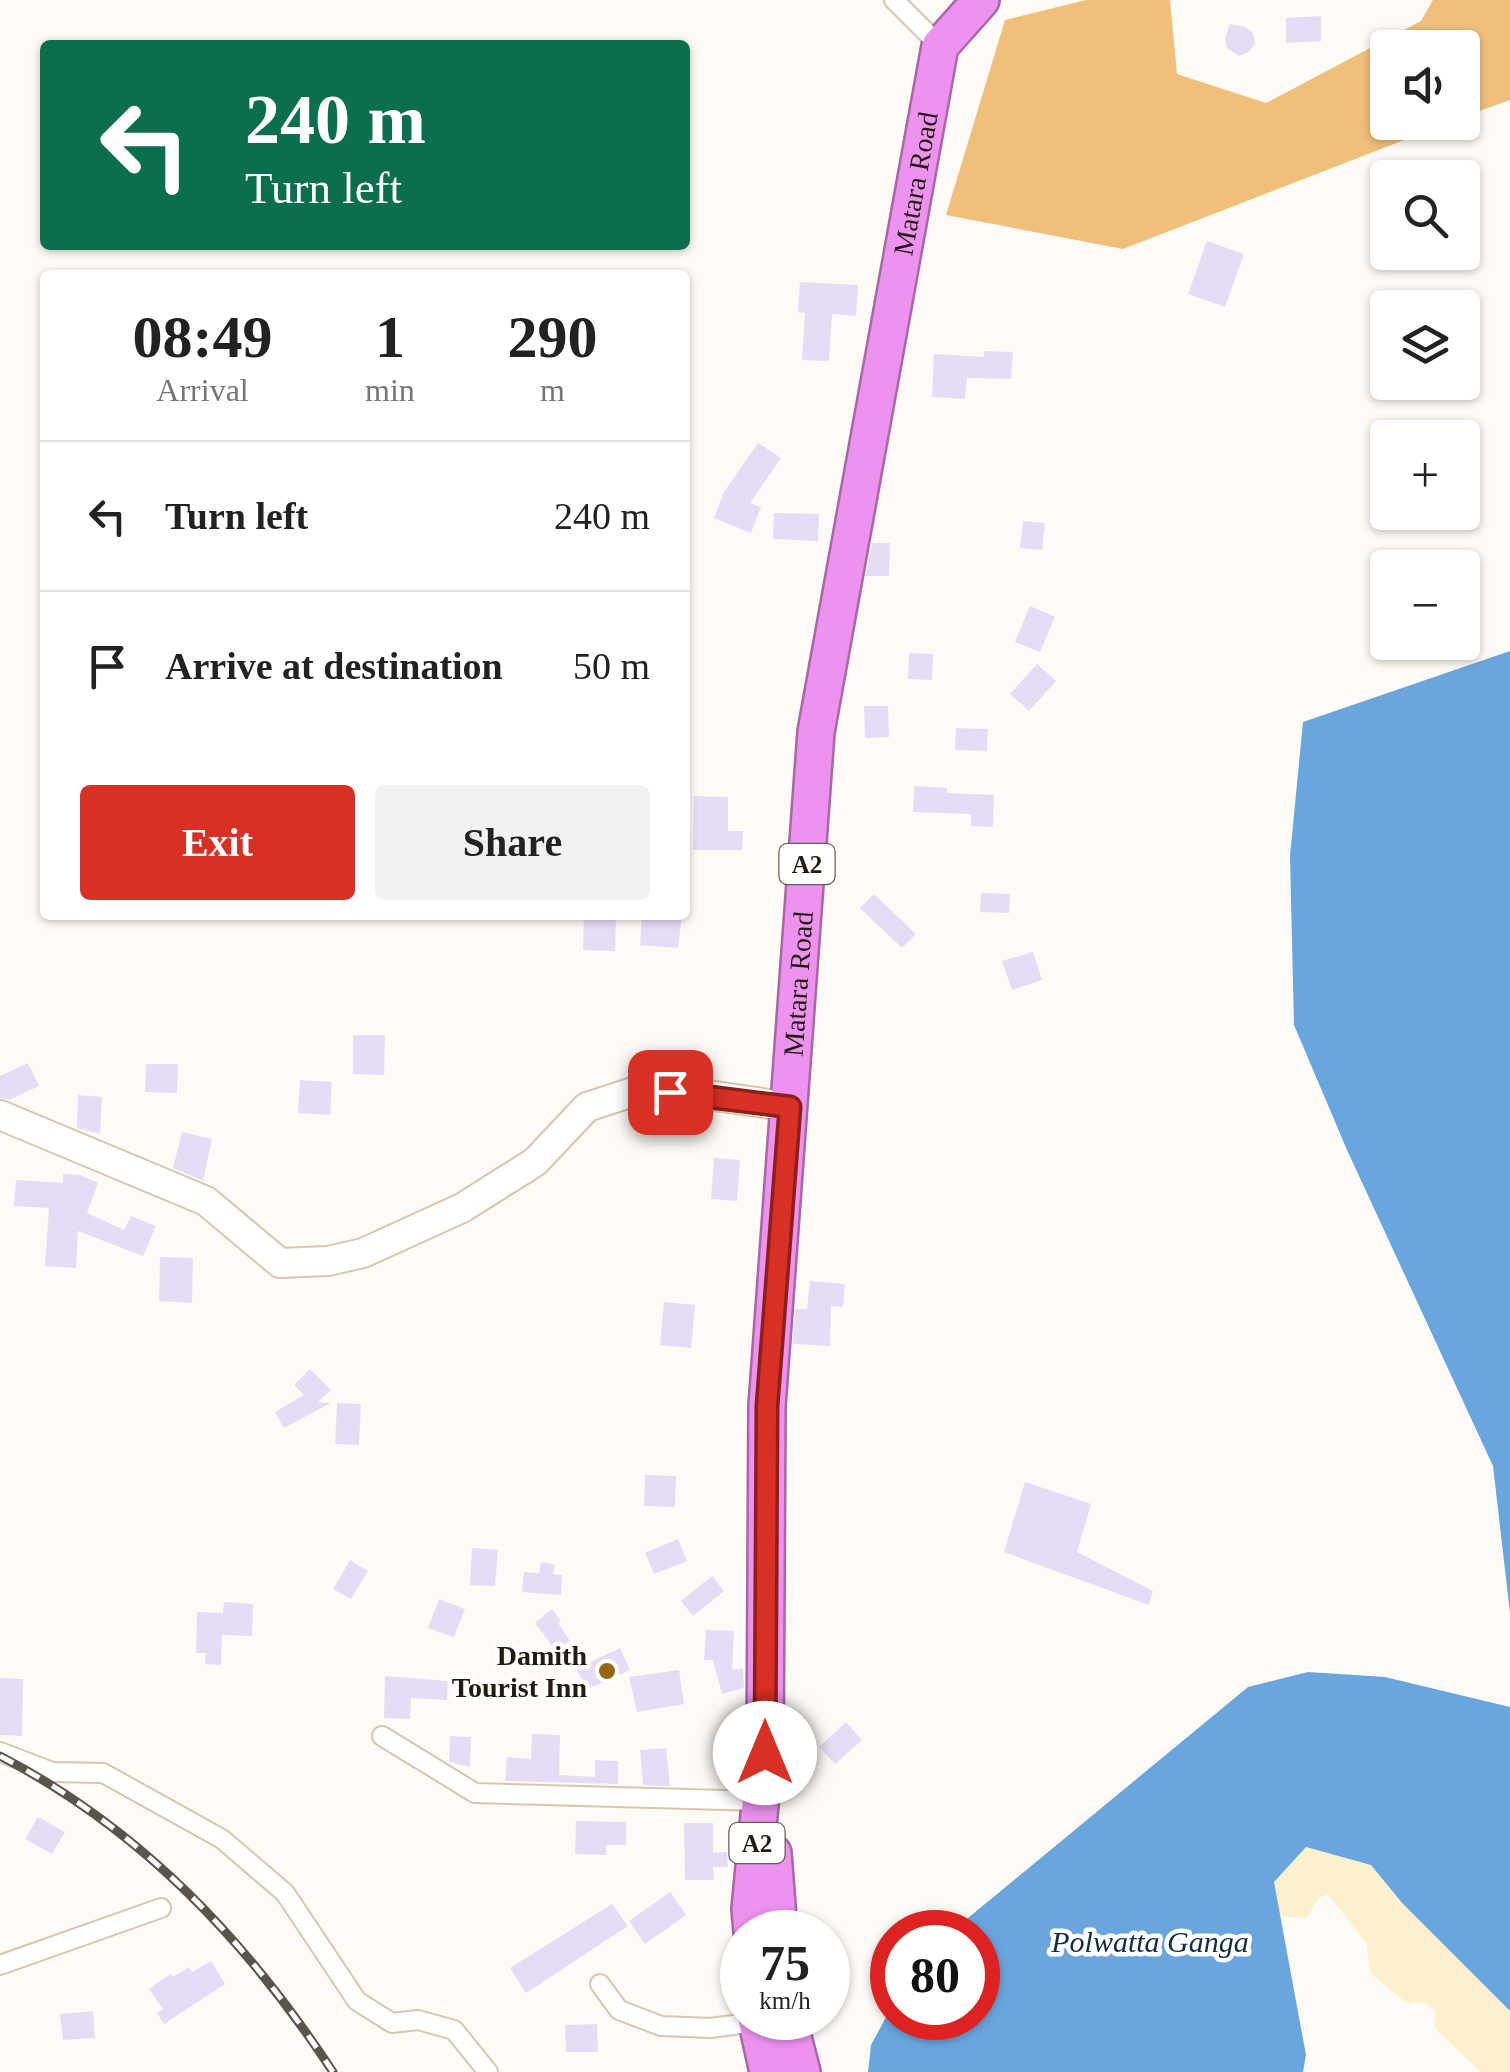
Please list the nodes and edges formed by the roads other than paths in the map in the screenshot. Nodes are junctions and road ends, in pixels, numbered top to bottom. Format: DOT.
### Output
graph roads {
  1 [pos="894,0"];
  2 [pos="981,0"];
  3 [pos="940,46"];
  4 [pos="790,1107"];
  5 [pos="0,1116"];
  6 [pos="382,1736"];
  7 [pos="0,1752"];
  8 [pos="765,1753"];
  9 [pos="760,1800"];
  10 [pos="162,1908"];
  11 [pos="750,1910"];
  12 [pos="777,1910"];
  13 [pos="0,1964"];
  14 [pos="600,1984"];
  15 [pos="720,2027"];
  16 [pos="760,2040"];
  17 [pos="766,2040"];
  18 [pos="778,2040"];
  19 [pos="488,2072"];
  20 [pos="752,2072"];
  21 [pos="768,2072"];
  22 [pos="802,2072"];
  1 -- 3 [label="street"];
  2 -- 3 [label="highway"];
  3 -- 4 [label="highway, Matara Road / A2"];
  4 -- 5 [label="main road"];
  4 -- 8 [label="highway, Matara Road / A2"];
  6 -- 9 [label="street"];
  7 -- 19 [label="street"];
  8 -- 9 [label="highway, Matara Road / A2"];
  8 -- 12 [label="highway, Matara Road / A2"];
  9 -- 11 [label="highway, Matara Road / A2"];
  10 -- 13 [label="street"];
  14 -- 15 [label="street"];
  16 -- 20 [label="highway"];
  17 -- 21 [label="highway"];
  18 -- 22 [label="highway"];
}
